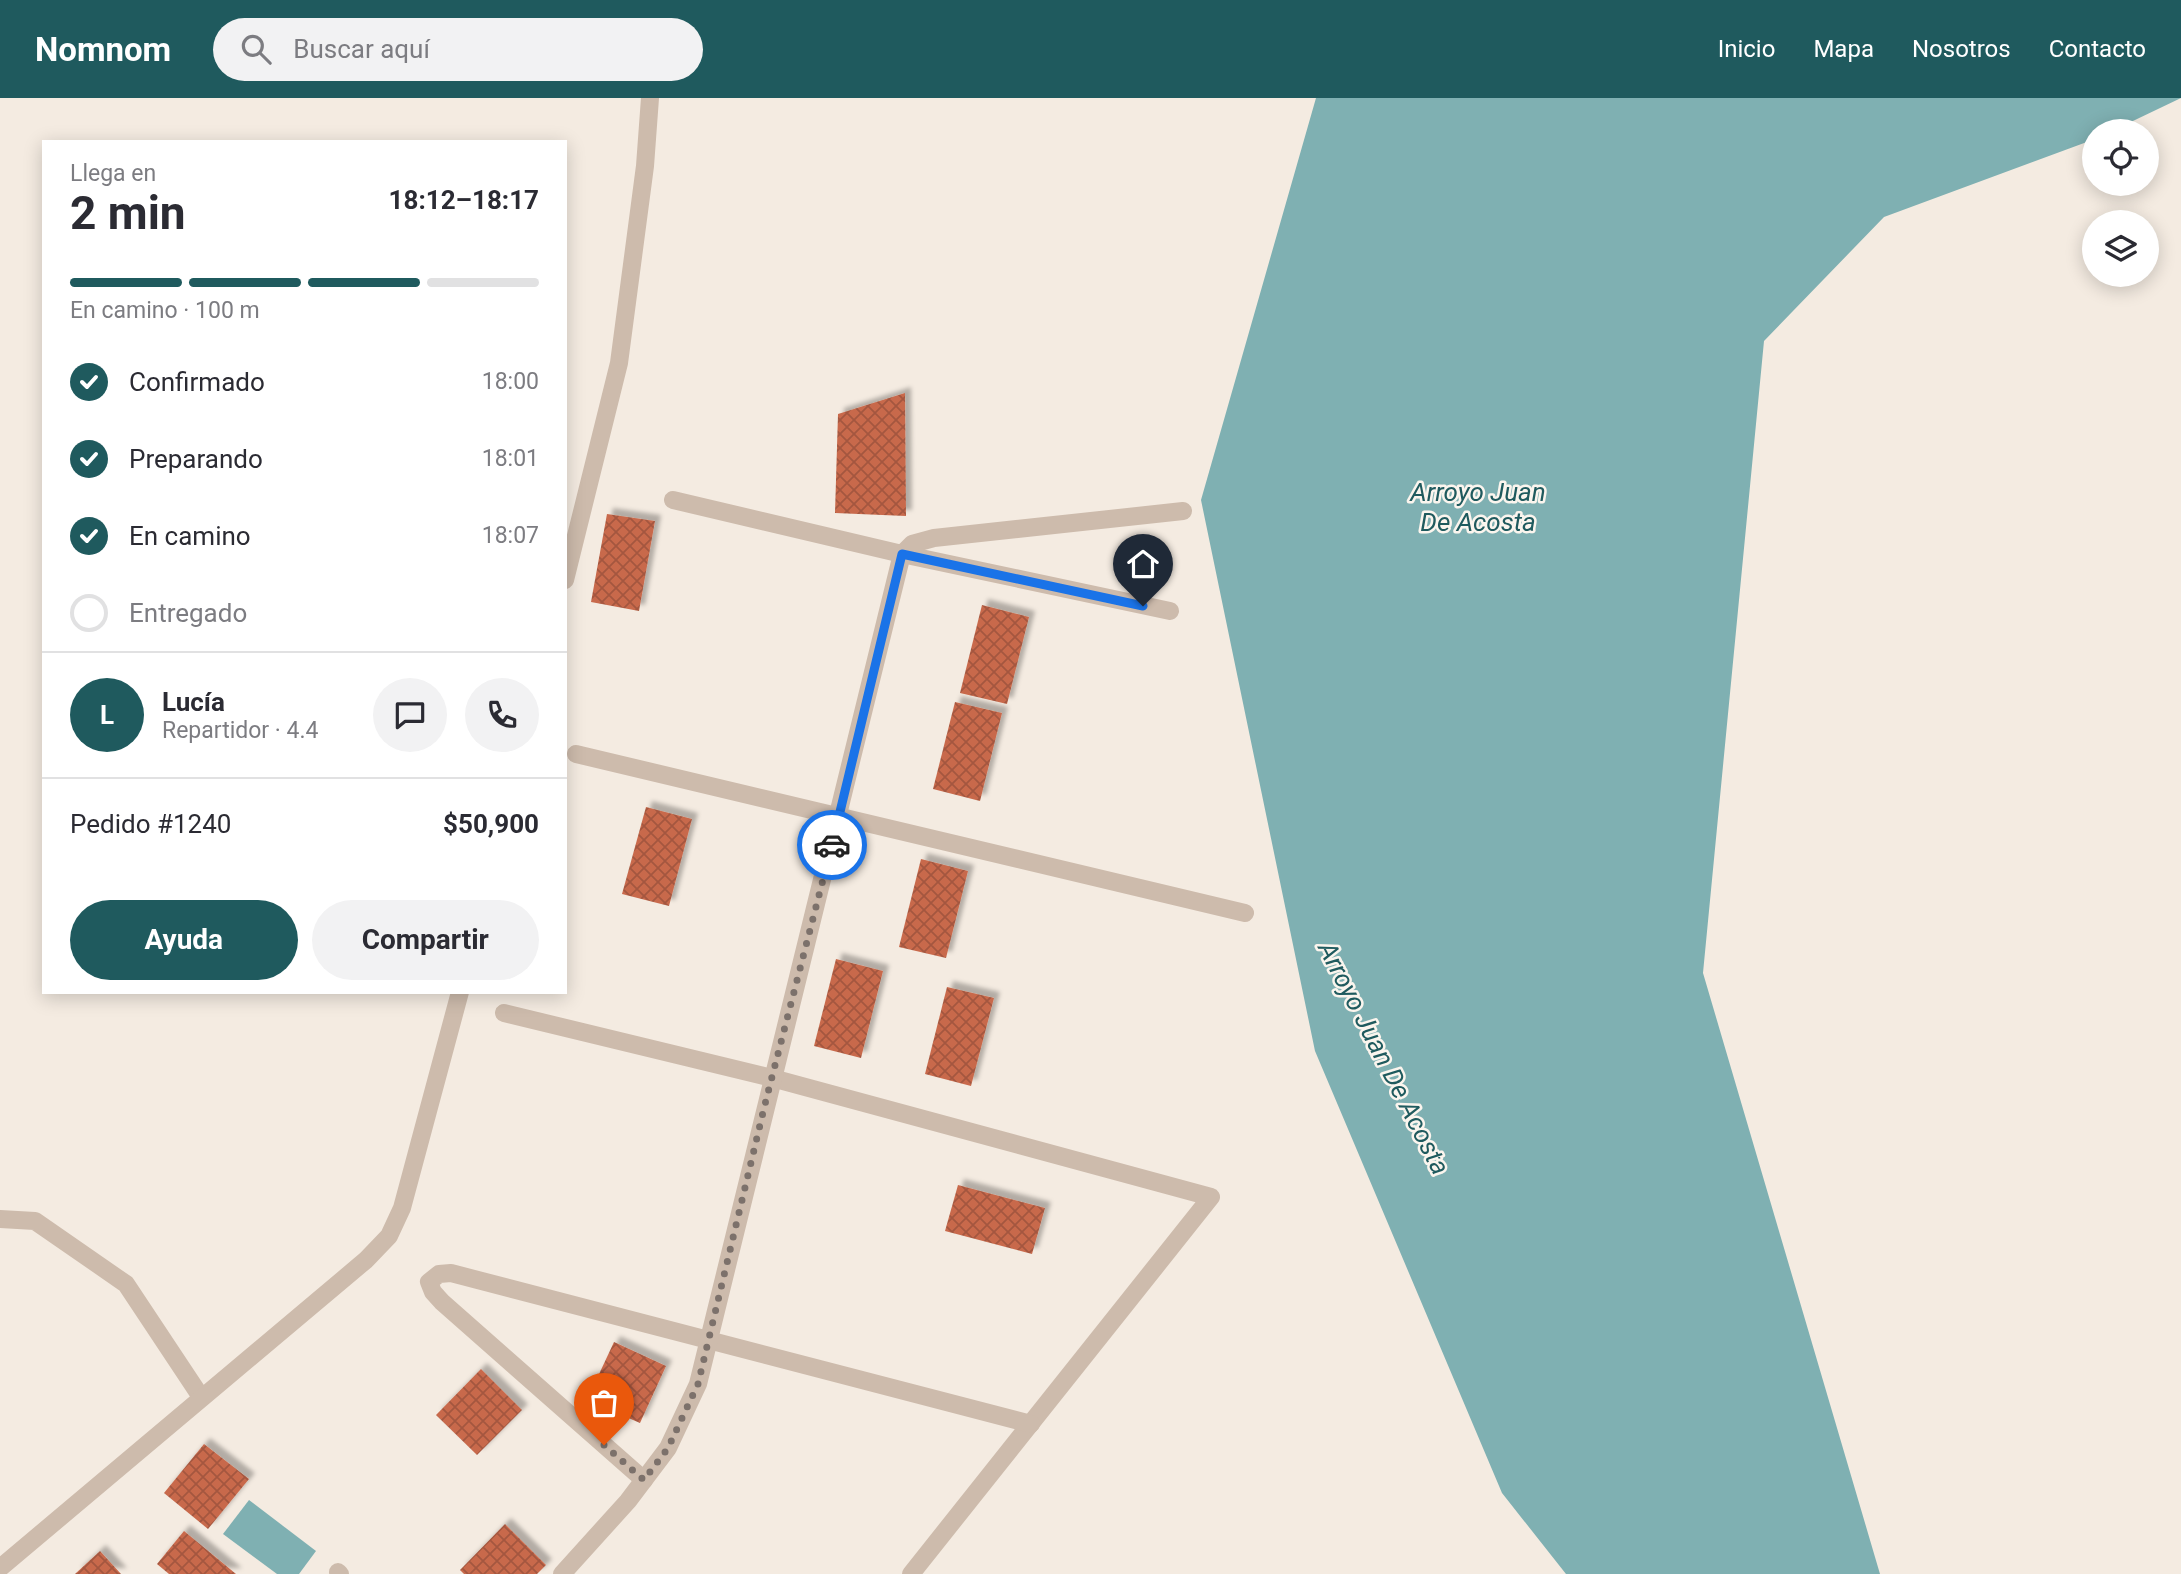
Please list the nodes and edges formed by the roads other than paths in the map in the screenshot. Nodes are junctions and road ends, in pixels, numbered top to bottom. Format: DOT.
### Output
graph roads {
  1 [pos="650,98"];
  2 [pos="673,500"];
  3 [pos="1183,511"];
  4 [pos="902,554"];
  5 [pos="567,572"];
  6 [pos="1170,611"];
  7 [pos="576,754"];
  8 [pos="839,815"];
  9 [pos="1245,913"];
  10 [pos="459,994"];
  11 [pos="504,1013"];
  12 [pos="772,1078"];
  13 [pos="0,1219"];
  14 [pos="708,1338"];
  15 [pos="201,1397"];
  16 [pos="1031,1424"];
  17 [pos="644,1480"];
  18 [pos="0,1568"];
  19 [pos="562,1574"];
  20 [pos="911,1574"];
  1 -- 5 [label="street"];
  2 -- 4 [label="street"];
  3 -- 4 [label="street"];
  4 -- 6 [label="street"];
  4 -- 8 [label="street"];
  7 -- 8 [label="street"];
  8 -- 9 [label="street"];
  8 -- 12 [label="street"];
  10 -- 15 [label="street"];
  11 -- 12 [label="street"];
  12 -- 14 [label="street"];
  12 -- 16 [label="street"];
  13 -- 15 [label="street"];
  14 -- 16 [label="street"];
  14 -- 17 [label="street"];
  14 -- 17 [label="street"];
  15 -- 18 [label="street"];
  16 -- 20 [label="street"];
  17 -- 19 [label="street"];
}
